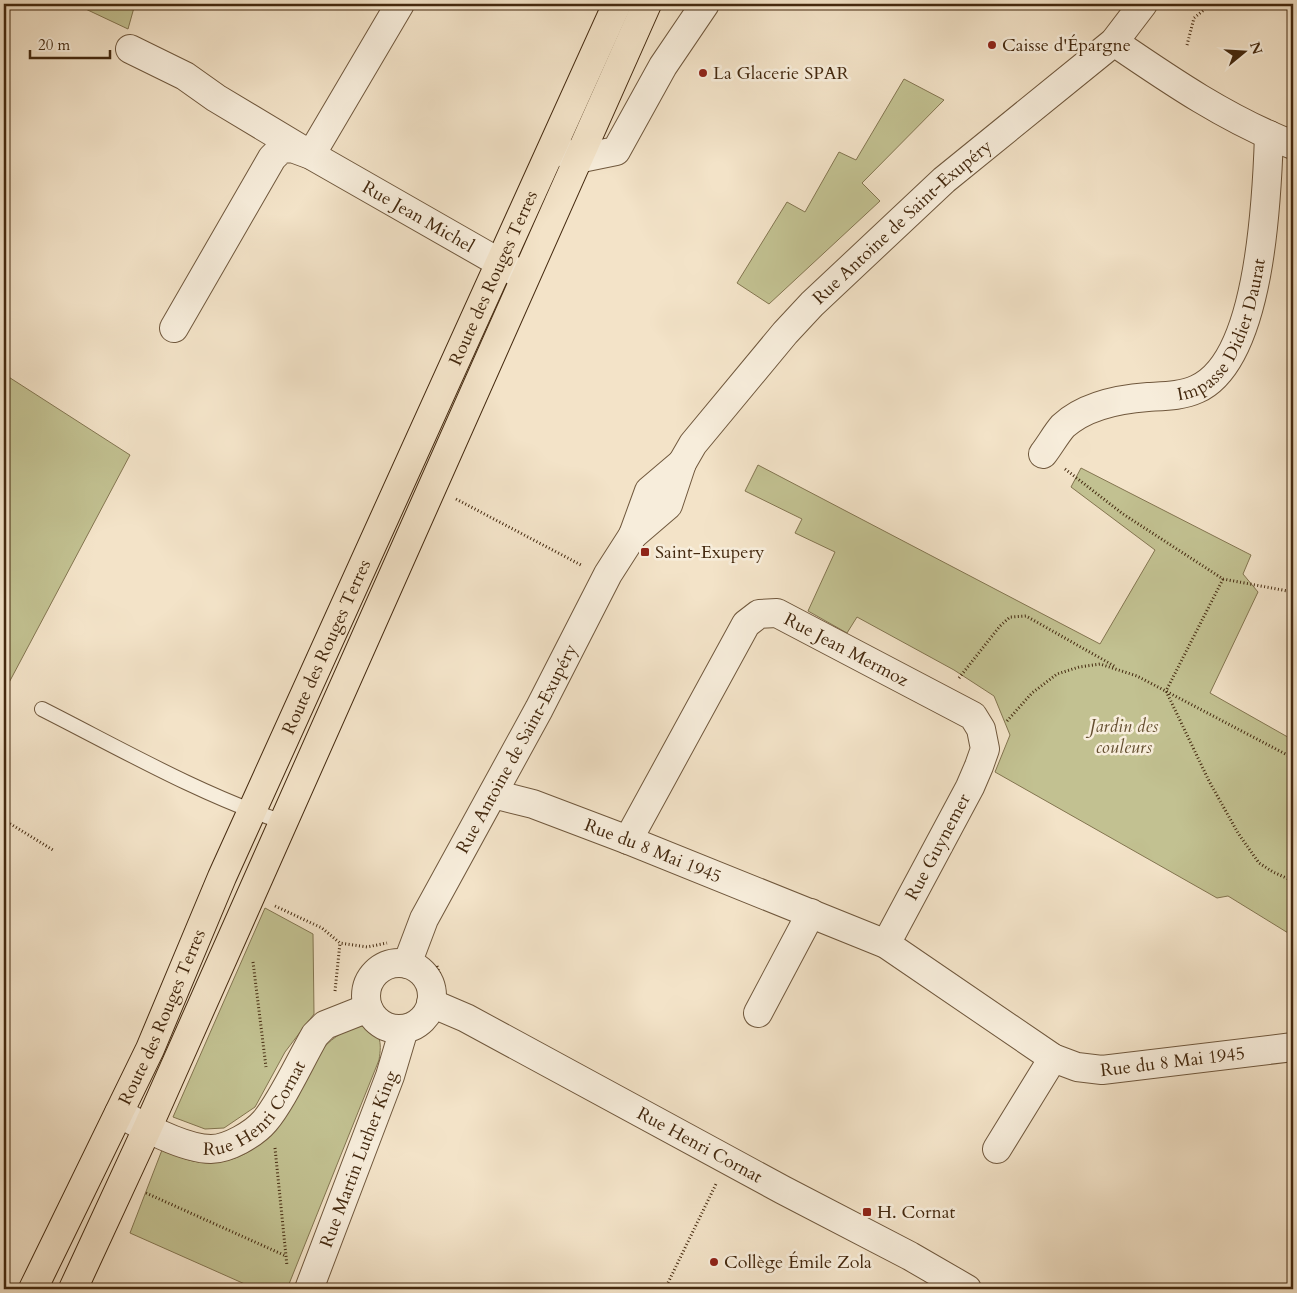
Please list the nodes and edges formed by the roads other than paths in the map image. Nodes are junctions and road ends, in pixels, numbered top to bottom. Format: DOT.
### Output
graph roads {
  1 [pos="400,4"];
  2 [pos="617,4"];
  3 [pos="647,4"];
  4 [pos="705,4"];
  5 [pos="1143,4"];
  6 [pos="1114,42"];
  7 [pos="130,48"];
  8 [pos="1281,140"];
  9 [pos="552,148"];
  10 [pos="312,155"];
  11 [pos="577,158"];
  12 [pos="500,264"];
  13 [pos="524,277"];
  14 [pos="174,328"];
  15 [pos="1043,454"];
  16 [pos="42,709"];
  17 [pos="985,749"];
  18 [pos="493,794"];
  19 [pos="252,812"];
  20 [pos="282,822"];
  21 [pos="628,840"];
  22 [pos="811,913"];
  23 [pos="886,944"];
  24 [pos="411,955"];
  25 [pos="431,1003"];
  26 [pos="368,1008"];
  27 [pos="758,1013"];
  28 [pos="404,1029"];
  29 [pos="1293,1047"];
  30 [pos="1052,1058"];
  31 [pos="118,1113"];
  32 [pos="146,1129"];
  33 [pos="997,1149"];
  34 [pos="33,1289"];
  35 [pos="73,1289"];
  36 [pos="310,1289"];
  37 [pos="967,1289"];
  1 -- 10 [label="street"];
  2 -- 9 [label="main road, Route des Rouges Terres"];
  3 -- 11 [label="main road, Route des Rouges Terres"];
  4 -- 11 [label="street"];
  5 -- 6 [label="street, Rue Antoine de Saint-Exupéry"];
  6 -- 8 [label="street"];
  6 -- 18 [label="street, Rue Antoine de Saint-Exupéry"];
  7 -- 10 [label="street, Rue Jean Michel"];
  8 -- 15 [label="street, Impasse Didier Daurat"];
  9 -- 11 [label="street"];
  9 -- 12 [label="main road, Route des Rouges Terres"];
  10 -- 12 [label="street, Rue Jean Michel"];
  10 -- 14 [label="street, Rue Jean Michel"];
  11 -- 13 [label="main road, Route des Rouges Terres"];
  12 -- 13 [label="street, Rue Jean Michel"];
  12 -- 19 [label="main road, Route des Rouges Terres"];
  13 -- 20 [label="main road, Route des Rouges Terres"];
  16 -- 19 [label="lane"];
  17 -- 21 [label="street, Rue Jean Mermoz"];
  17 -- 23 [label="street, Rue Guynemer"];
  18 -- 21 [label="street, Rue du 8 Mai 1945"];
  18 -- 24 [label="street, Rue Antoine de Saint-Exupéry"];
  19 -- 20 [label="lane"];
  19 -- 31 [label="main road, Route des Rouges Terres"];
  20 -- 32 [label="main road, Route des Rouges Terres"];
  21 -- 22 [label="street, Rue du 8 Mai 1945"];
  22 -- 23 [label="street, Rue du 8 Mai 1945"];
  22 -- 27 [label="street"];
  23 -- 30 [label="street, Rue du 8 Mai 1945"];
  24 -- 25 [label="street"];
  24 -- 26 [label="street"];
  25 -- 28 [label="street"];
  25 -- 37 [label="street, Rue Henri Cornat"];
  26 -- 28 [label="street"];
  26 -- 32 [label="street, Rue Henri Cornat"];
  28 -- 36 [label="street, Rue Martin Luther King"];
  29 -- 30 [label="street, Rue du 8 Mai 1945"];
  30 -- 33 [label="street"];
  31 -- 32 [label="street, Rue Henri Cornat"];
  31 -- 34 [label="main road, Route des Rouges Terres"];
  32 -- 35 [label="main road, Route des Rouges Terres"];
}
